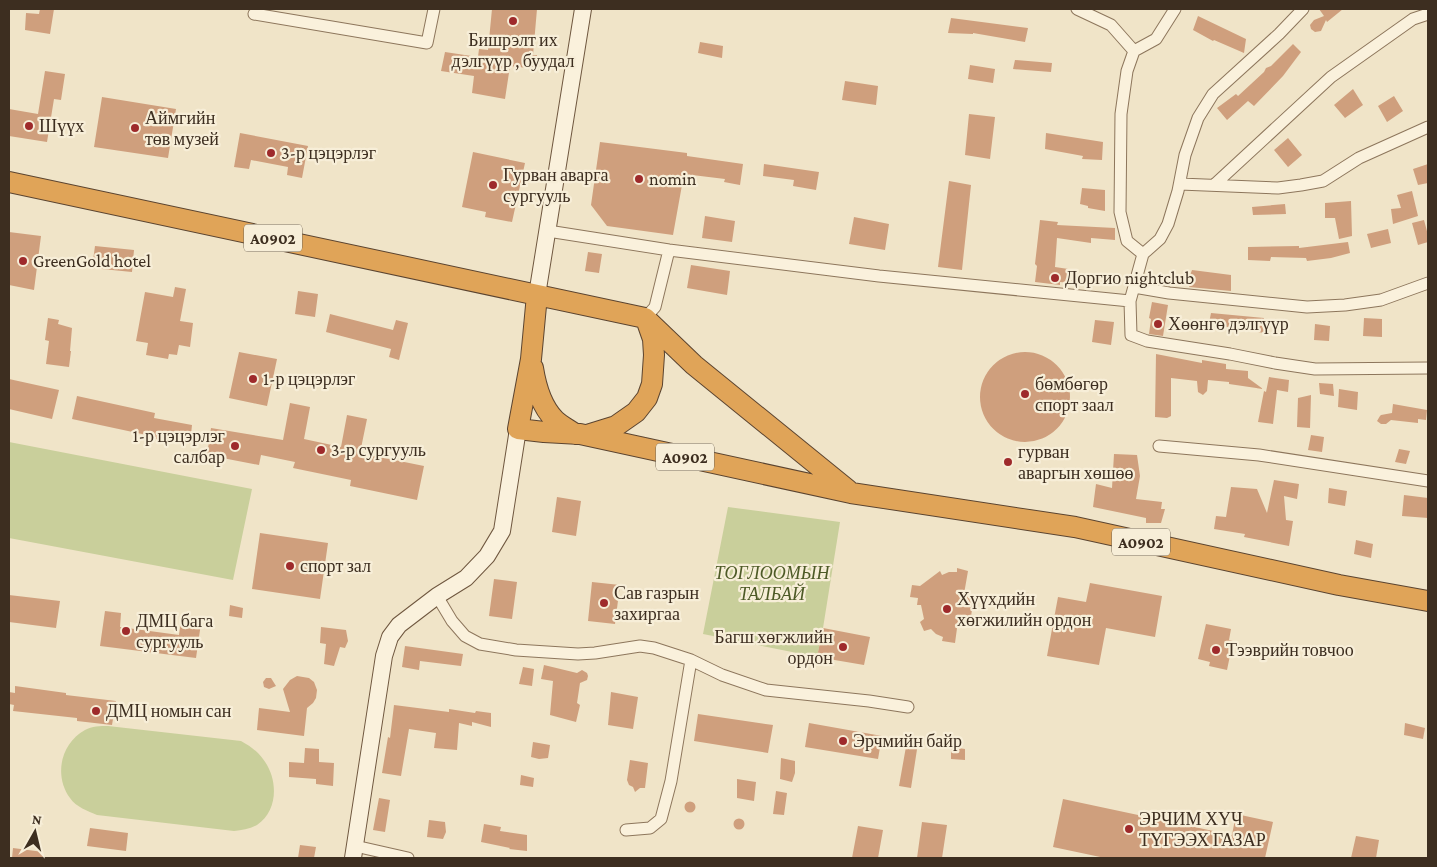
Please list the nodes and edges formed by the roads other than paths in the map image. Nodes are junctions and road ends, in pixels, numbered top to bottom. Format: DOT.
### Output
graph roads {
  1 [pos="434,9"];
  2 [pos="583,9"];
  3 [pos="1077,9"];
  4 [pos="1176,9"];
  5 [pos="1302,9"];
  6 [pos="254,14"];
  7 [pos="1428,14"];
  8 [pos="1134,51"];
  9 [pos="1428,127"];
  10 [pos="9,182"];
  11 [pos="1180,184"];
  12 [pos="1214,185"];
  13 [pos="548,231"];
  14 [pos="669,250"];
  15 [pos="1143,254"];
  16 [pos="1428,283"];
  17 [pos="1134,287"];
  18 [pos="537,295"];
  19 [pos="1130,301"];
  20 [pos="645,318"];
  21 [pos="531,359"];
  22 [pos="1428,368"];
  23 [pos="518,429"];
  24 [pos="580,435"];
  25 [pos="1159,446"];
  26 [pos="1428,481"];
  27 [pos="852,493"];
  28 [pos="437,596"];
  29 [pos="1428,602"];
  30 [pos="691,660"];
  31 [pos="908,707"];
  32 [pos="626,830"];
  33 [pos="354,852"];
  34 [pos="408,858"];
  1 -- 6 [label="street"];
  2 -- 13 [label="main road"];
  3 -- 8 [label="street"];
  4 -- 8 [label="street"];
  5 -- 11 [label="street"];
  7 -- 12 [label="street"];
  8 -- 15 [label="street"];
  9 -- 12 [label="street"];
  10 -- 18 [label="highway, A0902"];
  11 -- 12 [label="street"];
  11 -- 15 [label="street"];
  13 -- 14 [label="street"];
  13 -- 18 [label="main road"];
  14 -- 19 [label="street"];
  14 -- 20 [label="street"];
  15 -- 17 [label="street"];
  16 -- 17 [label="street"];
  17 -- 19 [label="street"];
  18 -- 20 [label="highway, A0902"];
  18 -- 21 [label="highway"];
  19 -- 22 [label="street"];
  20 -- 24 [label="highway"];
  20 -- 27 [label="highway"];
  21 -- 23 [label="highway"];
  21 -- 24 [label="highway"];
  23 -- 24 [label="highway, A0902"];
  23 -- 28 [label="main road"];
  24 -- 27 [label="highway, A0902"];
  25 -- 26 [label="street"];
  27 -- 29 [label="highway, A0902"];
  28 -- 30 [label="street"];
  28 -- 33 [label="main road"];
  30 -- 31 [label="street"];
  30 -- 32 [label="street"];
  33 -- 34 [label="street"];
}
